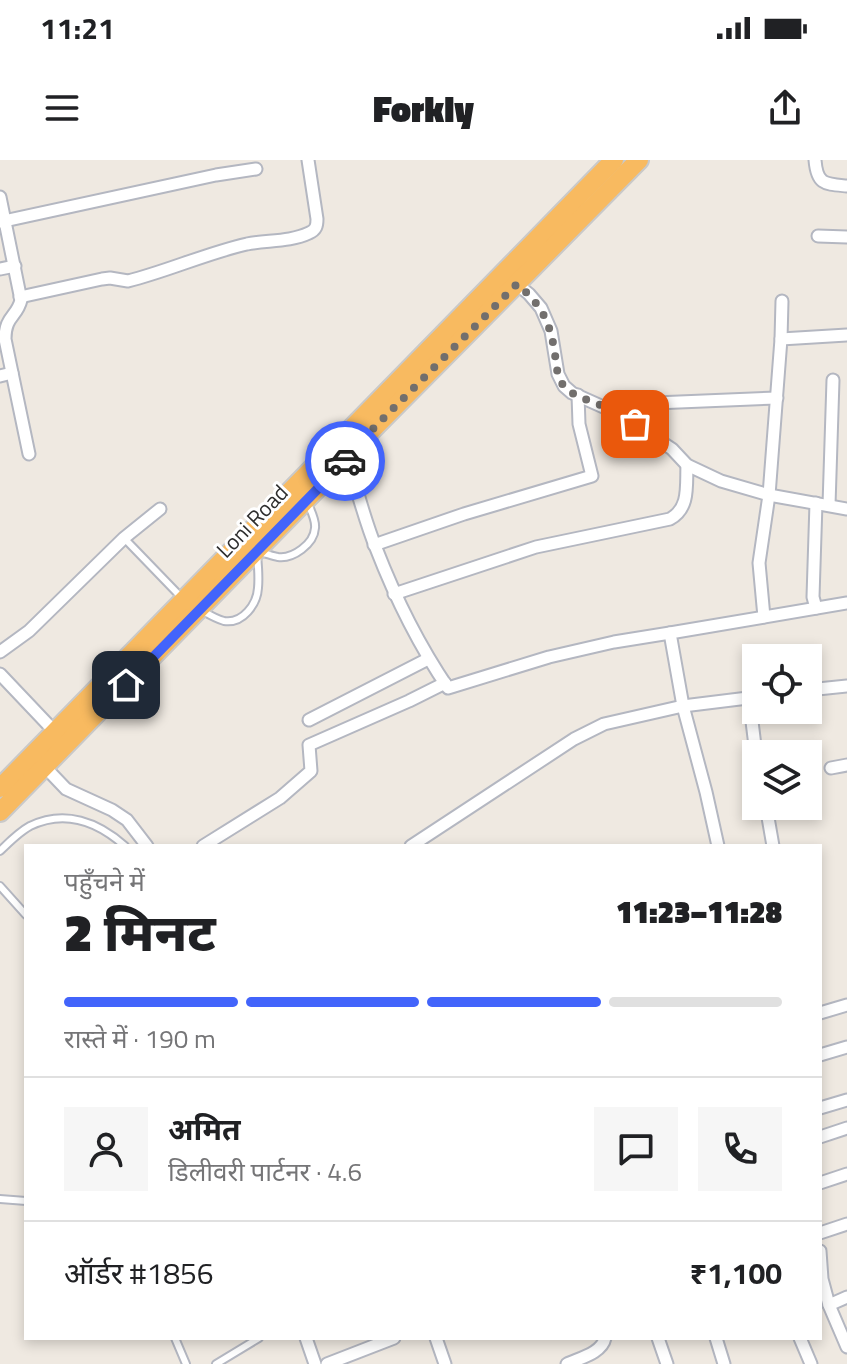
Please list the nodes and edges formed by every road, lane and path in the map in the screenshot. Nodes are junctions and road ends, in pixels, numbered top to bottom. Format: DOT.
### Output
graph roads {
  1 [pos="308,160"];
  2 [pos="614,160"];
  3 [pos="639,160"];
  4 [pos="815,160"];
  5 [pos="256,169"];
  6 [pos="847,186"];
  7 [pos="0,197"];
  8 [pos="3,222"];
  9 [pos="818,236"];
  10 [pos="847,237"];
  11 [pos="15,266"];
  12 [pos="0,269"];
  13 [pos="511,278"];
  14 [pos="20,297"];
  15 [pos="782,301"];
  16 [pos="847,335"];
  17 [pos="781,339"];
  18 [pos="6,374"];
  19 [pos="833,380"];
  20 [pos="578,395"];
  21 [pos="777,398"];
  22 [pos="607,408"];
  23 [pos="29,454"];
  24 [pos="347,458"];
  25 [pos="687,465"];
  26 [pos="769,495"];
  27 [pos="306,500"];
  28 [pos="823,504"];
  29 [pos="160,509"];
  30 [pos="847,509"];
  31 [pos="124,538"];
  32 [pos="250,544"];
  33 [pos="374,545"];
  34 [pos="394,594"];
  35 [pos="847,603"];
  36 [pos="192,604"];
  37 [pos="816,608"];
  38 [pos="764,617"];
  39 [pos="670,633"];
  40 [pos="0,652"];
  41 [pos="428,659"];
  42 [pos="0,674"];
  43 [pos="445,683"];
  44 [pos="847,686"];
  45 [pos="822,689"];
  46 [pos="742,698"];
  47 [pos="683,706"];
  48 [pos="309,720"];
  49 [pos="55,732"];
  50 [pos="847,765"];
  51 [pos="45,767"];
  52 [pos="831,768"];
  53 [pos="0,788"];
  54 [pos="0,812"];
  55 [pos="768,820"];
  56 [pos="122,844"];
  57 [pos="145,844"];
  58 [pos="206,844"];
  59 [pos="414,844"];
  60 [pos="718,844"];
  61 [pos="773,844"];
  62 [pos="0,851"];
  63 [pos="0,886"];
  64 [pos="24,913"];
  65 [pos="847,1005"];
  66 [pos="822,1012"];
  67 [pos="847,1047"];
  68 [pos="822,1054"];
  69 [pos="847,1100"];
  70 [pos="822,1107"];
  71 [pos="847,1128"];
  72 [pos="822,1136"];
  73 [pos="847,1174"];
  74 [pos="822,1182"];
  75 [pos="0,1199"];
  76 [pos="24,1201"];
  77 [pos="847,1224"];
  78 [pos="822,1232"];
  79 [pos="822,1279"];
  80 [pos="847,1297"];
  81 [pos="829,1305"];
  82 [pos="176,1340"];
  83 [pos="256,1340"];
  84 [pos="310,1340"];
  85 [pos="389,1340"];
  86 [pos="437,1340"];
  87 [pos="605,1340"];
  88 [pos="659,1340"];
  89 [pos="717,1340"];
  90 [pos="801,1340"];
  91 [pos="847,1347"];
  92 [pos="186,1364"];
  93 [pos="216,1364"];
  94 [pos="315,1364"];
  95 [pos="327,1364"];
  96 [pos="445,1364"];
  97 [pos="567,1364"];
  98 [pos="667,1364"];
  99 [pos="724,1364"];
  100 [pos="811,1364"];
  1 -- 14 [label="street"];
  2 -- 13 [label="highway, Loni Road"];
  3 -- 13 [label="highway, Loni Road"];
  4 -- 6 [label="street"];
  5 -- 8 [label="street"];
  7 -- 8 [label="street"];
  8 -- 11 [label="street"];
  9 -- 10 [label="street"];
  11 -- 12 [label="street"];
  11 -- 14 [label="street"];
  13 -- 20 [label="street"];
  13 -- 24 [label="highway, Loni Road"];
  13 -- 32 [label="highway, Loni Road"];
  14 -- 18 [label="street"];
  15 -- 17 [label="street"];
  16 -- 17 [label="street"];
  17 -- 21 [label="street"];
  18 -- 23 [label="street"];
  19 -- 28 [label="street"];
  20 -- 22 [label="street"];
  20 -- 33 [label="street"];
  21 -- 22 [label="street"];
  21 -- 26 [label="street"];
  22 -- 25 [label="street"];
  24 -- 27 [label="highway, Loni Road"];
  24 -- 33 [label="street"];
  25 -- 26 [label="street"];
  25 -- 34 [label="street"];
  26 -- 28 [label="street"];
  26 -- 38 [label="street"];
  27 -- 32 [label="highway, Loni Road"];
  27 -- 32 [label="lane"];
  28 -- 30 [label="street"];
  28 -- 37 [label="street"];
  29 -- 31 [label="street"];
  31 -- 36 [label="lane"];
  31 -- 40 [label="street"];
  32 -- 36 [label="highway, Loni Road"];
  32 -- 36 [label="lane"];
  33 -- 34 [label="street"];
  34 -- 41 [label="street"];
  35 -- 37 [label="street"];
  36 -- 49 [label="highway, Loni Road"];
  36 -- 51 [label="highway, Loni Road"];
  37 -- 38 [label="street"];
  38 -- 39 [label="street"];
  39 -- 43 [label="street"];
  39 -- 47 [label="street"];
  41 -- 43 [label="street"];
  41 -- 48 [label="street"];
  42 -- 49 [label="street"];
  43 -- 58 [label="street"];
  44 -- 45 [label="street"];
  46 -- 47 [label="street"];
  47 -- 59 [label="street"];
  47 -- 60 [label="street"];
  49 -- 53 [label="highway, Loni Road"];
  50 -- 52 [label="street"];
  51 -- 54 [label="highway, Loni Road"];
  51 -- 57 [label="street"];
  55 -- 61 [label="street"];
  56 -- 62 [label="lane"];
  63 -- 64 [label="lane"];
  65 -- 66 [label="street"];
  67 -- 68 [label="street"];
  69 -- 70 [label="street"];
  71 -- 72 [label="street"];
  73 -- 74 [label="street"];
  75 -- 76 [label="lane"];
  77 -- 78 [label="street"];
  79 -- 81 [label="street"];
  80 -- 81 [label="street"];
  81 -- 91 [label="street"];
  82 -- 92 [label="lane"];
  83 -- 93 [label="lane"];
  84 -- 94 [label="street"];
  85 -- 95 [label="street"];
  86 -- 96 [label="street"];
  87 -- 97 [label="street"];
  88 -- 98 [label="street"];
  89 -- 99 [label="street"];
  90 -- 100 [label="street"];
}
